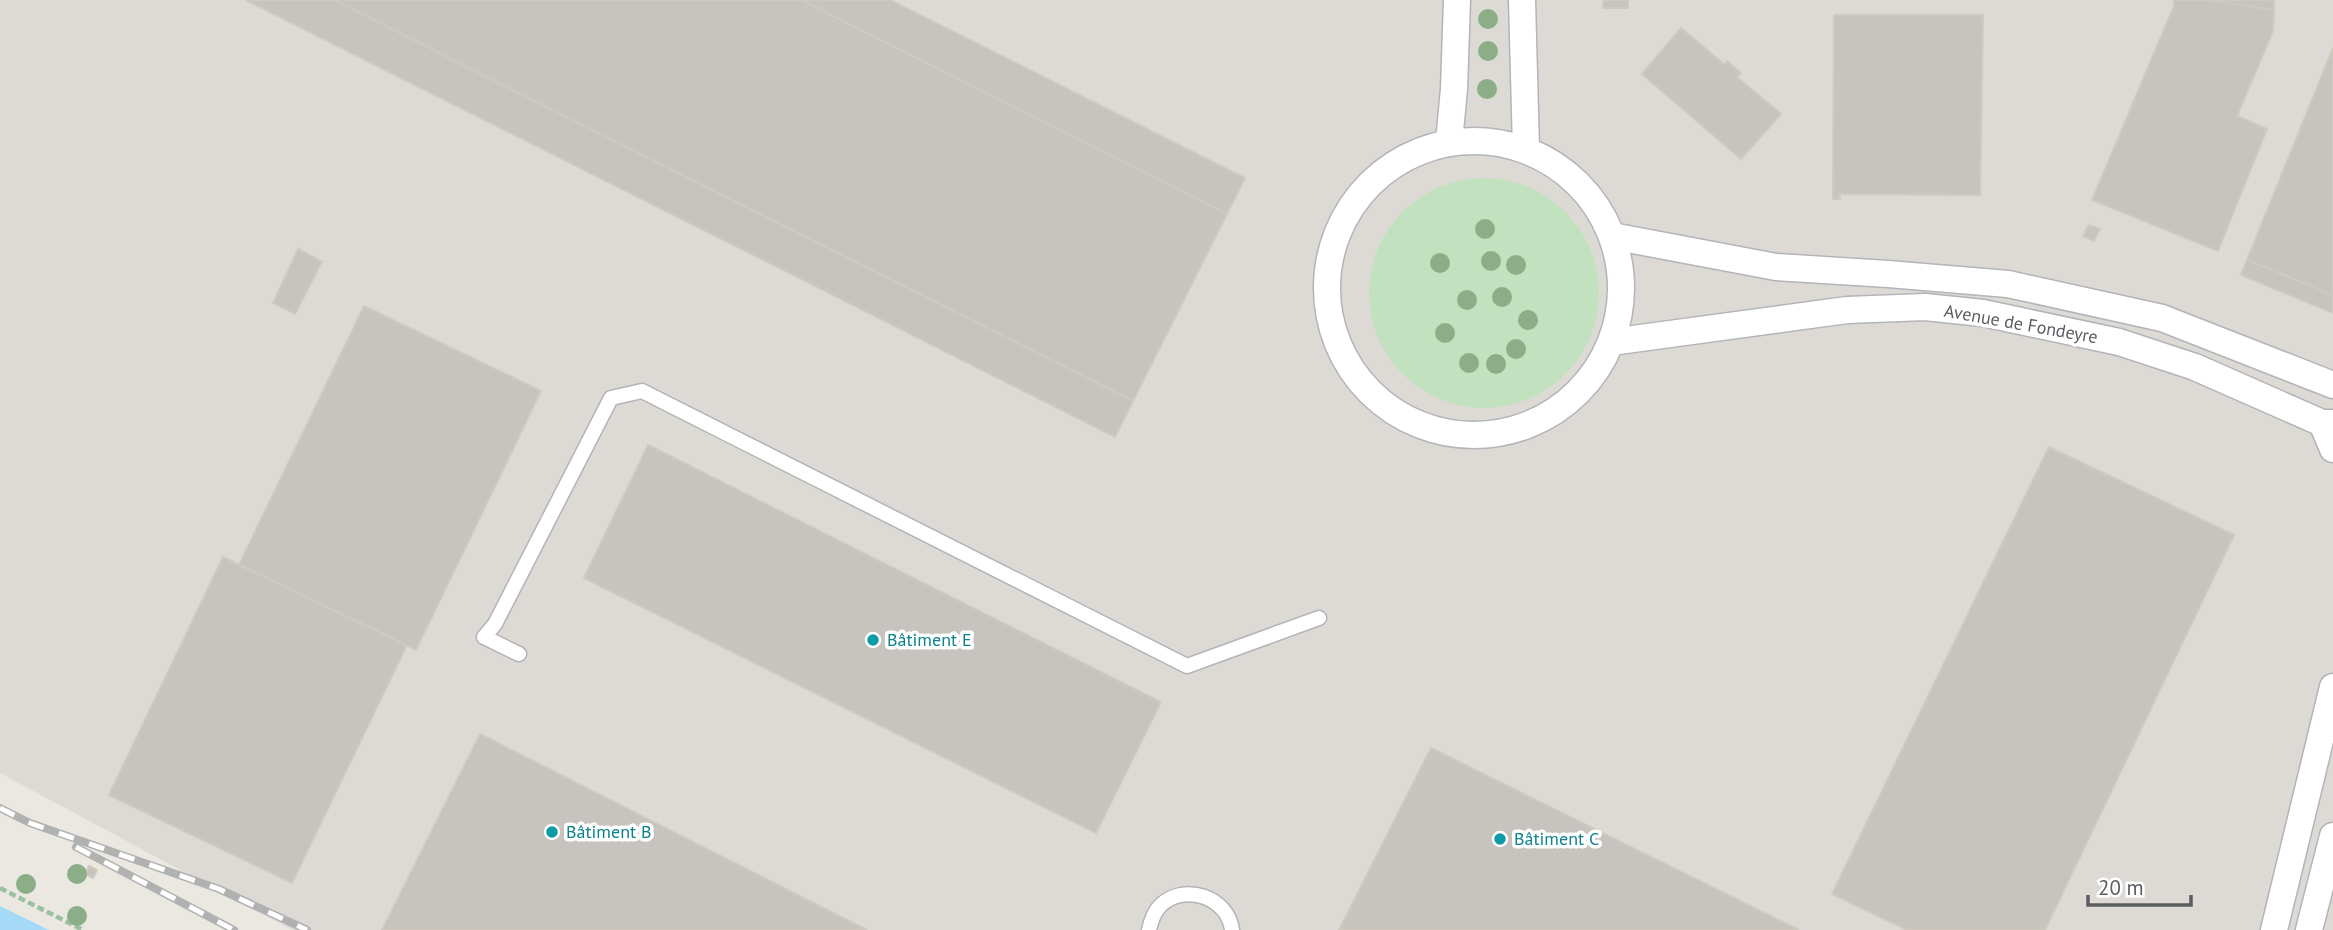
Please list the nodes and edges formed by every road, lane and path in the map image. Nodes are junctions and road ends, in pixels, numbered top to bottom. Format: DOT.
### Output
graph roads {
  1 [pos="1457,0"];
  2 [pos="1522,0"];
  3 [pos="1449,142"];
  4 [pos="1526,149"];
  5 [pos="1612,236"];
  6 [pos="1611,342"];
  7 [pos="2333,385"];
  8 [pos="2327,423"];
  9 [pos="2333,449"];
  10 [pos="1319,618"];
  11 [pos="519,654"];
  12 [pos="2333,687"];
  13 [pos="2333,836"];
  14 [pos="0,888"];
  15 [pos="83,930"];
  16 [pos="1149,930"];
  17 [pos="1232,930"];
  18 [pos="2274,930"];
  19 [pos="2309,930"];
  1 -- 3 [label="street"];
  2 -- 4 [label="street"];
  3 -- 4 [label="street"];
  3 -- 6 [label="street"];
  4 -- 5 [label="street"];
  5 -- 6 [label="street"];
  5 -- 7 [label="street, Avenue de Fondeyre"];
  6 -- 8 [label="street, Avenue de Fondeyre"];
  8 -- 9 [label="street"];
  10 -- 11 [label="lane"];
  12 -- 18 [label="street"];
  13 -- 19 [label="street"];
  14 -- 15 [label="path"];
  16 -- 17 [label="lane"];
}
